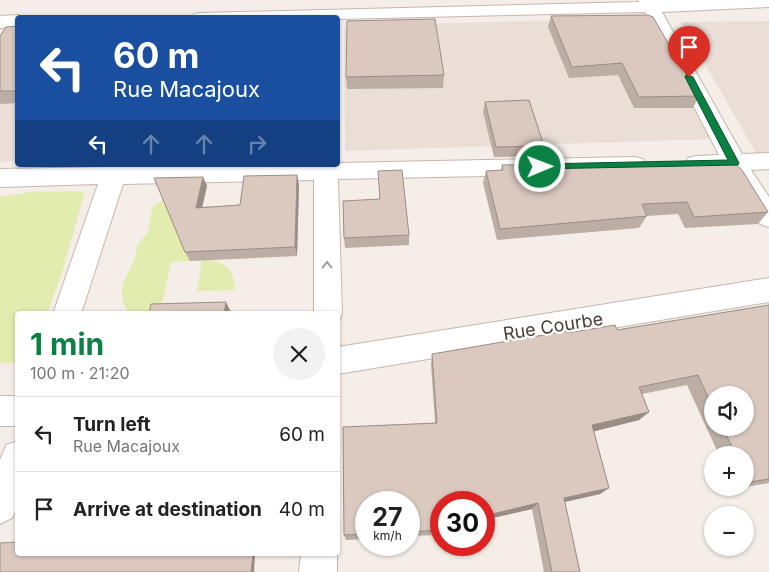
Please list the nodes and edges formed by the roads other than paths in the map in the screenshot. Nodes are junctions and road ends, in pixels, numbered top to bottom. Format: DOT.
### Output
graph roads {
  1 [pos="769,2"];
  2 [pos="650,4"];
  3 [pos="338,13"];
  4 [pos="283,15"];
  5 [pos="769,161"];
  6 [pos="735,163"];
  7 [pos="325,168"];
  8 [pos="115,171"];
  9 [pos="0,178"];
  10 [pos="769,217"];
  11 [pos="769,290"];
  12 [pos="68,311"];
  13 [pos="328,311"];
  14 [pos="340,361"];
  15 [pos="0,411"];
  16 [pos="15,411"];
  17 [pos="15,465"];
  18 [pos="0,506"];
  19 [pos="319,556"];
  20 [pos="318,572"];
  1 -- 2 [label="street"];
  2 -- 3 [label="street"];
  2 -- 6 [label="street"];
  3 -- 4 [label="street"];
  5 -- 6 [label="street"];
  6 -- 7 [label="street"];
  6 -- 10 [label="street"];
  7 -- 8 [label="street"];
  13 -- 7 [label="street, one-way"];
  8 -- 9 [label="street"];
  8 -- 12 [label="street"];
  11 -- 14 [label="street, Rue Courbe"];
  15 -- 16 [label="street"];
  17 -- 18 [label="street"];
  19 -- 20 [label="street"];
}
